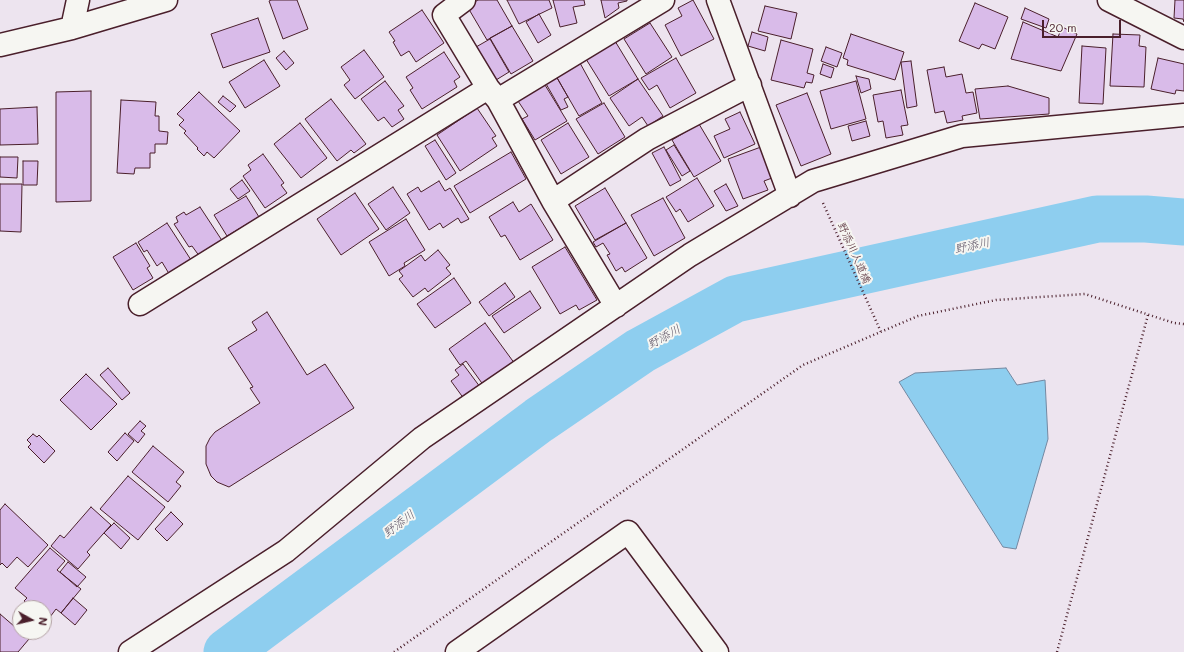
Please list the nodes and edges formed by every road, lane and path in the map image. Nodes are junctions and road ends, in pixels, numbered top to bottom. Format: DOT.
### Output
graph roads {
  1 [pos="78,0"];
  2 [pos="166,0"];
  3 [pos="464,0"];
  4 [pos="663,0"];
  5 [pos="718,0"];
  6 [pos="1109,0"];
  7 [pos="72,28"];
  8 [pos="1184,38"];
  9 [pos="0,45"];
  10 [pos="750,85"];
  11 [pos="493,94"];
  12 [pos="1184,115"];
  13 [pos="814,181"];
  14 [pos="790,196"];
  15 [pos="553,201"];
  16 [pos="140,304"];
  17 [pos="616,306"];
  18 [pos="1148,315"];
  19 [pos="1184,324"];
  20 [pos="881,332"];
  21 [pos="130,652"];
  22 [pos="394,652"];
  23 [pos="457,652"];
  24 [pos="717,652"];
  25 [pos="1057,652"];
  1 -- 7 [label="street"];
  2 -- 7 [label="street"];
  3 -- 11 [label="street"];
  4 -- 11 [label="street"];
  5 -- 10 [label="street"];
  6 -- 8 [label="street"];
  7 -- 9 [label="street"];
  10 -- 14 [label="street"];
  10 -- 15 [label="street"];
  11 -- 15 [label="street"];
  11 -- 16 [label="street"];
  12 -- 13 [label="street"];
  13 -- 14 [label="street"];
  13 -- 20 [label="path, 野添川人道橋"];
  14 -- 17 [label="street"];
  15 -- 17 [label="street"];
  17 -- 21 [label="street"];
  18 -- 19 [label="path"];
  18 -- 20 [label="path"];
  18 -- 25 [label="path"];
  20 -- 22 [label="path"];
  23 -- 24 [label="street"];
}
